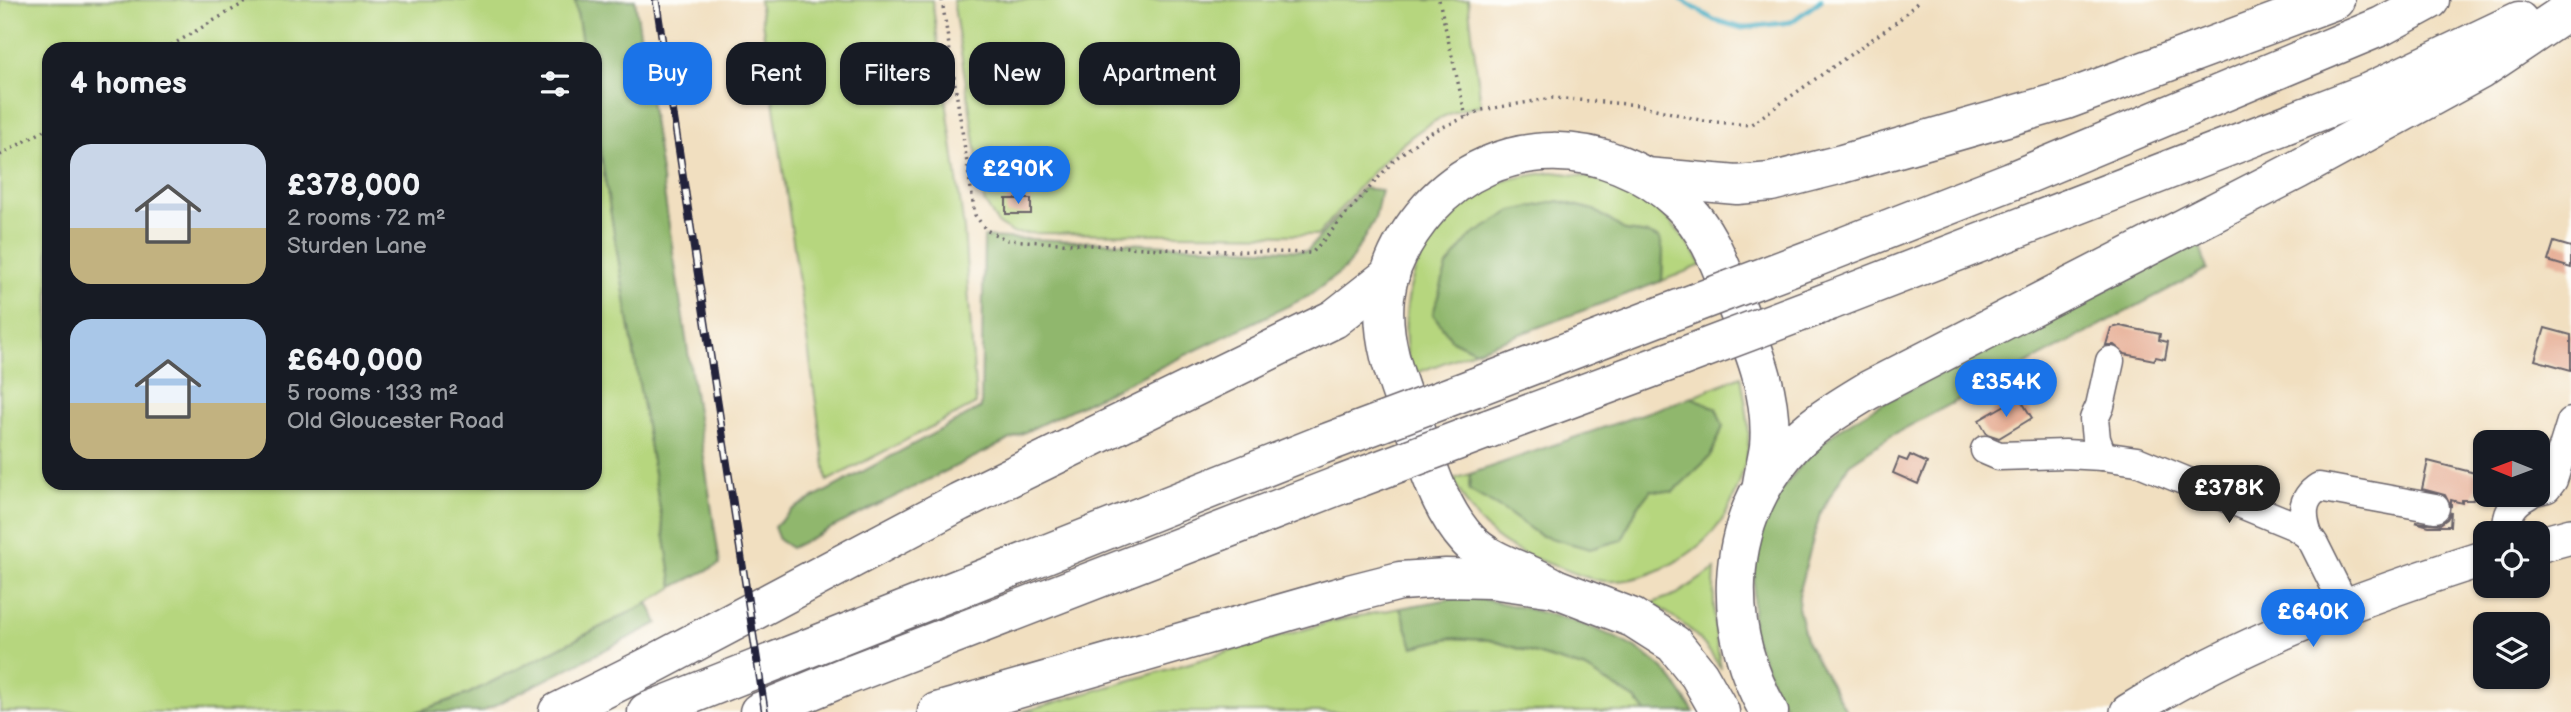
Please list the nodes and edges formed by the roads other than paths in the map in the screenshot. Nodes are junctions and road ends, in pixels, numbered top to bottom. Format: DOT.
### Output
graph roads {
  1 [pos="2334,0"];
  2 [pos="2430,0"];
  3 [pos="2562,0"];
  4 [pos="2571,9"];
  5 [pos="1646,177"];
  6 [pos="1390,275"];
  7 [pos="2110,361"];
  8 [pos="2571,422"];
  9 [pos="1985,450"];
  10 [pos="2102,456"];
  11 [pos="2550,484"];
  12 [pos="1760,494"];
  13 [pos="2435,508"];
  14 [pos="2308,536"];
  15 [pos="2473,562"];
  16 [pos="1555,589"];
  17 [pos="2345,606"];
  18 [pos="944,710"];
  19 [pos="558,712"];
  20 [pos="647,712"];
  21 [pos="759,712"];
  22 [pos="1720,712"];
  23 [pos="1769,712"];
  24 [pos="2128,712"];
  1 -- 5 [label="highway"];
  2 -- 20 [label="highway, bridge"];
  3 -- 21 [label="highway, bridge"];
  4 -- 12 [label="highway"];
  5 -- 6 [label="highway"];
  5 -- 12 [label="highway"];
  6 -- 16 [label="highway"];
  6 -- 19 [label="highway"];
  7 -- 10 [label="street"];
  8 -- 11 [label="street"];
  9 -- 10 [label="street"];
  10 -- 14 [label="street"];
  12 -- 23 [label="highway"];
  13 -- 14 [label="street"];
  14 -- 17 [label="street"];
  15 -- 17 [label="main road"];
  16 -- 18 [label="highway"];
  16 -- 22 [label="highway"];
  17 -- 24 [label="main road"];
}
